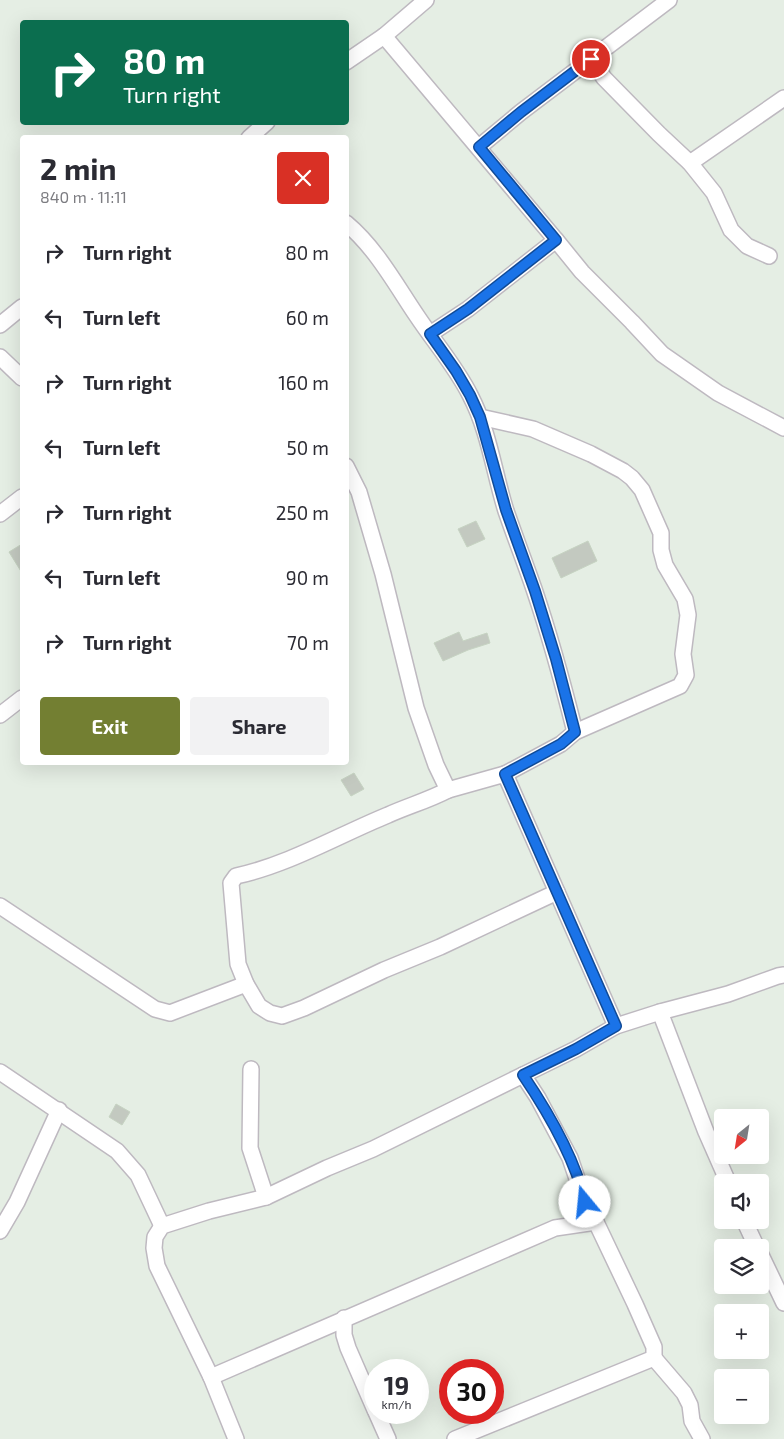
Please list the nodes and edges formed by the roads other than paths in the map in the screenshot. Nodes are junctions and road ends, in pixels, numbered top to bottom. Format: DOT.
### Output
graph roads {
  1 [pos="426,0"];
  2 [pos="669,0"];
  3 [pos="384,36"];
  4 [pos="591,59"];
  5 [pos="349,60"];
  6 [pos="784,98"];
  7 [pos="479,147"];
  8 [pos="690,163"];
  9 [pos="349,231"];
  10 [pos="556,240"];
  11 [pos="769,256"];
  12 [pos="20,309"];
  13 [pos="0,325"];
  14 [pos="430,334"];
  15 [pos="0,357"];
  16 [pos="20,376"];
  17 [pos="480,417"];
  18 [pos="784,428"];
  19 [pos="349,472"];
  20 [pos="20,499"];
  21 [pos="0,514"];
  22 [pos="20,700"];
  23 [pos="0,715"];
  24 [pos="575,732"];
  25 [pos="505,774"];
  26 [pos="448,790"];
  27 [pos="557,892"];
  28 [pos="0,906"];
  29 [pos="784,975"];
  30 [pos="246,984"];
  31 [pos="660,1012"];
  32 [pos="616,1026"];
  33 [pos="251,1069"];
  34 [pos="0,1072"];
  35 [pos="523,1075"];
  36 [pos="59,1110"];
  37 [pos="724,1174"];
  38 [pos="266,1197"];
  39 [pos="596,1222"];
  40 [pos="162,1226"];
  41 [pos="0,1231"];
  42 [pos="769,1272"];
  43 [pos="784,1303"];
  44 [pos="344,1318"];
  45 [pos="331,1326"];
  46 [pos="344,1335"];
  47 [pos="654,1358"];
  48 [pos="211,1378"];
  49 [pos="364,1386"];
  50 [pos="382,1424"];
  51 [pos="236,1439"];
  52 [pos="388,1439"];
  53 [pos="454,1439"];
  54 [pos="702,1439"];
  1 -- 3 [label="street"];
  2 -- 4 [label="street"];
  3 -- 5 [label="street"];
  3 -- 7 [label="street"];
  4 -- 7 [label="street"];
  4 -- 8 [label="street"];
  6 -- 8 [label="street"];
  7 -- 10 [label="street"];
  8 -- 11 [label="street"];
  9 -- 14 [label="street"];
  10 -- 14 [label="street"];
  10 -- 18 [label="street"];
  12 -- 13 [label="street"];
  14 -- 17 [label="street"];
  15 -- 16 [label="street"];
  17 -- 24 [label="street"];
  17 -- 24 [label="street"];
  19 -- 26 [label="street"];
  20 -- 21 [label="street"];
  22 -- 23 [label="street"];
  24 -- 25 [label="street"];
  25 -- 26 [label="street"];
  25 -- 27 [label="street"];
  26 -- 30 [label="street"];
  27 -- 30 [label="street"];
  27 -- 32 [label="street"];
  28 -- 30 [label="street"];
  29 -- 31 [label="street"];
  31 -- 32 [label="street"];
  31 -- 37 [label="street"];
  32 -- 35 [label="street"];
  33 -- 38 [label="street"];
  34 -- 36 [label="street"];
  35 -- 38 [label="street"];
  35 -- 39 [label="street"];
  36 -- 40 [label="street"];
  36 -- 41 [label="street"];
  38 -- 40 [label="street"];
  39 -- 44 [label="street"];
  39 -- 47 [label="street"];
  40 -- 48 [label="street"];
  42 -- 43 [label="street"];
  44 -- 45 [label="street"];
  44 -- 46 [label="street"];
  45 -- 46 [label="street"];
  45 -- 48 [label="street"];
  46 -- 49 [label="street"];
  47 -- 53 [label="street"];
  47 -- 54 [label="street"];
  48 -- 51 [label="street"];
  50 -- 52 [label="street"];
}
